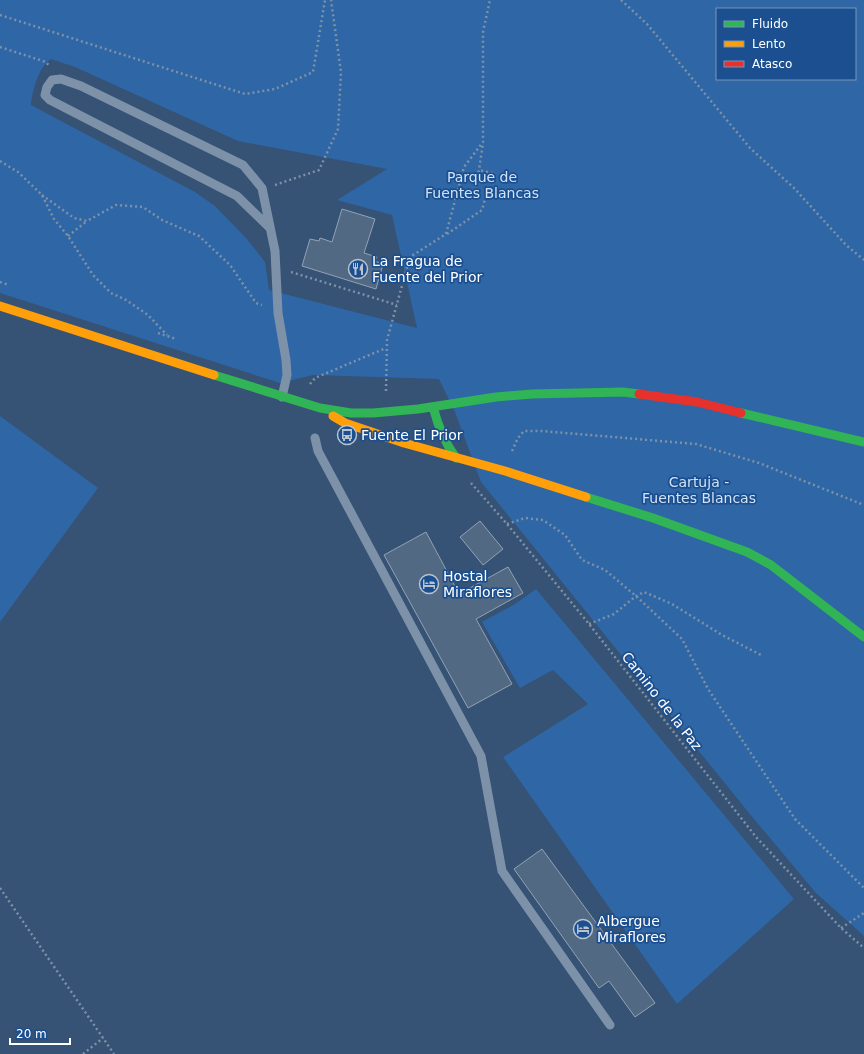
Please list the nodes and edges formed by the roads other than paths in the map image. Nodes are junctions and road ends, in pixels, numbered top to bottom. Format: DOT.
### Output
graph roads {
  1 [pos="270,228"];
  2 [pos="0,306"];
  3 [pos="282,397"];
  4 [pos="433,407"];
  5 [pos="320,408"];
  6 [pos="418,409"];
  7 [pos="412,419"];
  8 [pos="412,435"];
  9 [pos="315,438"];
  10 [pos="864,442"];
  11 [pos="421,448"];
  12 [pos="456,458"];
  13 [pos="864,637"];
  14 [pos="610,1025"];
  1 -- 1 [label="lane"];
  1 -- 3 [label="lane"];
  2 -- 3 [label="main road"];
  3 -- 5 [label="main road"];
  4 -- 6 [label="main road"];
  4 -- 10 [label="main road"];
  4 -- 12 [label="main road"];
  5 -- 6 [label="main road"];
  5 -- 11 [label="main road"];
  6 -- 7 [label="main road"];
  8 -- 11 [label="main road"];
  9 -- 14 [label="lane"];
  11 -- 12 [label="main road"];
  12 -- 13 [label="main road"];
}
